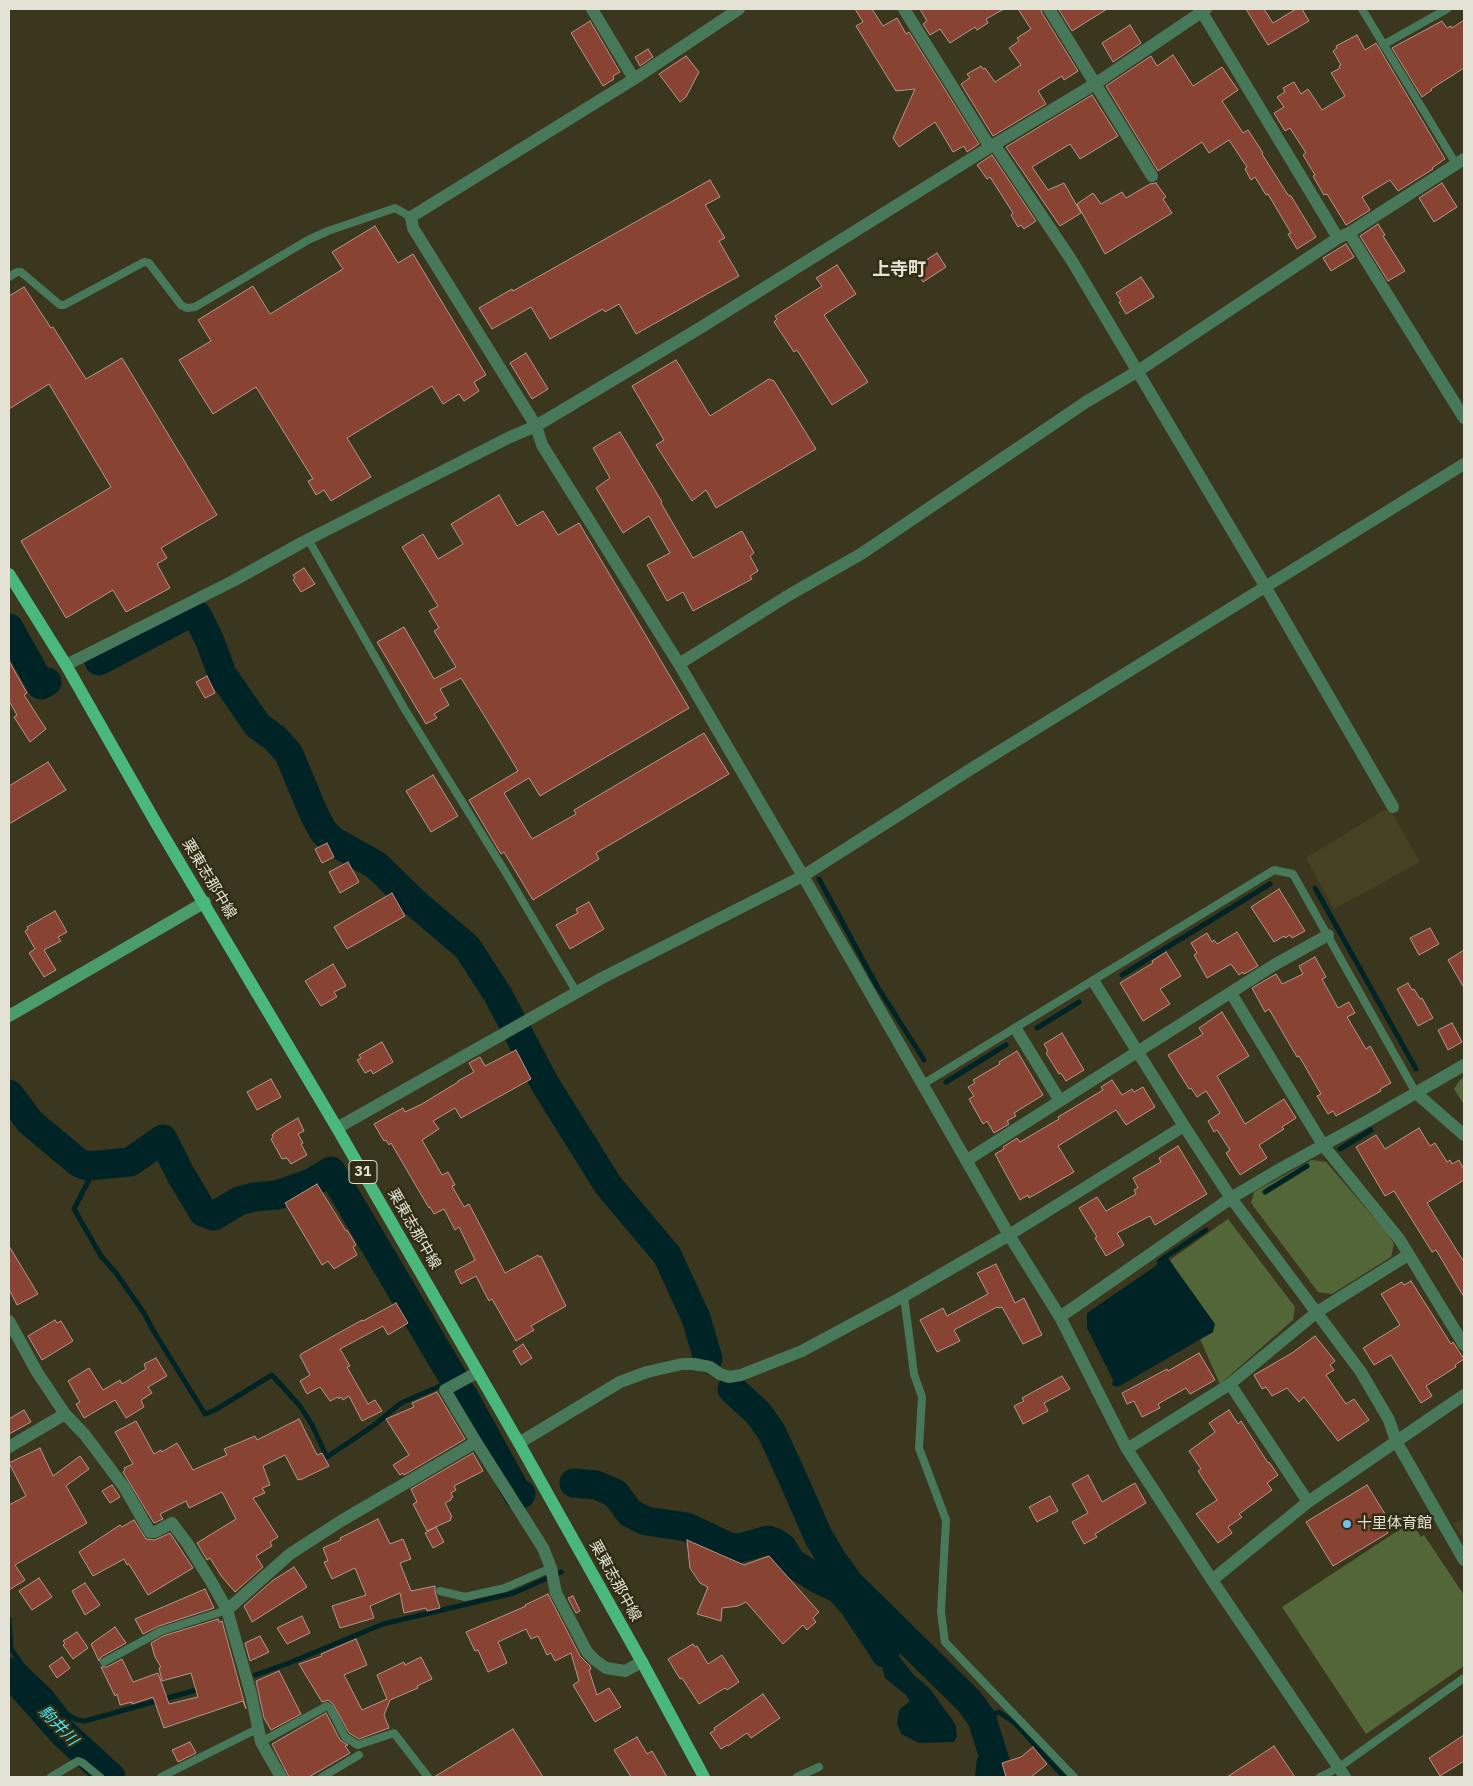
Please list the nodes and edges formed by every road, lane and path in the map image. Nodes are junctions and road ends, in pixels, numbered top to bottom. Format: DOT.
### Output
graph roads {
  1 [pos="592,9"];
  2 [pos="739,9"];
  3 [pos="904,9"];
  4 [pos="1049,9"];
  5 [pos="1362,9"];
  6 [pos="1447,9"];
  7 [pos="1203,10"];
  8 [pos="1383,45"];
  9 [pos="634,79"];
  10 [pos="1095,84"];
  11 [pos="992,146"];
  12 [pos="1460,161"];
  13 [pos="1152,176"];
  14 [pos="412,217"];
  15 [pos="1343,236"];
  16 [pos="9,276"];
  17 [pos="1138,372"];
  18 [pos="1464,418"];
  19 [pos="536,426"];
  20 [pos="1464,464"];
  21 [pos="308,539"];
  22 [pos="9,574"];
  23 [pos="1265,586"];
  24 [pos="678,664"];
  25 [pos="66,665"];
  26 [pos="1393,806"];
  27 [pos="803,876"];
  28 [pos="205,902"];
  29 [pos="1328,935"];
  30 [pos="1094,982"];
  31 [pos="577,993"];
  32 [pos="1232,993"];
  33 [pos="9,1016"];
  34 [pos="1016,1029"];
  35 [pos="1138,1052"];
  36 [pos="1464,1065"];
  37 [pos="923,1084"];
  38 [pos="1416,1093"];
  39 [pos="1060,1101"];
  40 [pos="1184,1126"];
  41 [pos="338,1128"];
  42 [pos="1464,1135"];
  43 [pos="1323,1145"];
  44 [pos="967,1160"];
  45 [pos="1231,1198"];
  46 [pos="1009,1235"];
  47 [pos="1408,1255"];
  48 [pos="904,1296"];
  49 [pos="1317,1312"];
  50 [pos="1060,1317"];
  51 [pos="9,1321"];
  52 [pos="1464,1345"];
  53 [pos="478,1372"];
  54 [pos="1230,1384"];
  55 [pos="1464,1395"];
  56 [pos="65,1414"];
  57 [pos="1396,1441"];
  58 [pos="476,1442"];
  59 [pos="518,1442"];
  60 [pos="9,1447"];
  61 [pos="1127,1449"];
  62 [pos="1308,1502"];
  63 [pos="1464,1560"];
  64 [pos="551,1568"];
  65 [pos="1212,1580"];
  66 [pos="440,1591"];
  67 [pos="227,1610"];
  68 [pos="104,1662"];
  69 [pos="642,1662"];
  70 [pos="1464,1678"];
  71 [pos="257,1729"];
  72 [pos="261,1742"];
  73 [pos="359,1755"];
  74 [pos="819,1767"];
  75 [pos="1341,1772"];
  76 [pos="51,1777"];
  77 [pos="100,1777"];
  78 [pos="162,1777"];
  79 [pos="281,1777"];
  80 [pos="322,1777"];
  81 [pos="428,1777"];
  82 [pos="704,1777"];
  83 [pos="797,1777"];
  84 [pos="1074,1777"];
  85 [pos="1320,1777"];
  1 -- 9 [label="street"];
  2 -- 9 [label="street"];
  3 -- 11 [label="street"];
  4 -- 10 [label="street"];
  5 -- 8 [label="lane"];
  6 -- 8 [label="lane"];
  7 -- 10 [label="street"];
  7 -- 15 [label="street"];
  8 -- 12 [label="lane"];
  9 -- 14 [label="street"];
  10 -- 11 [label="street"];
  10 -- 13 [label="street"];
  11 -- 17 [label="street"];
  11 -- 19 [label="street"];
  12 -- 15 [label="street"];
  14 -- 16 [label="lane"];
  14 -- 19 [label="street"];
  15 -- 17 [label="street"];
  15 -- 18 [label="street"];
  17 -- 23 [label="street"];
  17 -- 24 [label="street"];
  19 -- 21 [label="street"];
  19 -- 24 [label="street"];
  20 -- 23 [label="street"];
  21 -- 25 [label="street"];
  21 -- 31 [label="lane"];
  22 -- 25 [label="main road, 栗東志那中線 / 31"];
  23 -- 26 [label="street"];
  23 -- 27 [label="street"];
  24 -- 27 [label="street"];
  25 -- 28 [label="main road, 栗東志那中線 / 31"];
  27 -- 31 [label="street"];
  27 -- 37 [label="street"];
  28 -- 33 [label="street"];
  28 -- 41 [label="main road, 栗東志那中線 / 31"];
  29 -- 30 [label="lane"];
  29 -- 32 [label="street"];
  29 -- 38 [label="lane"];
  30 -- 34 [label="lane"];
  30 -- 35 [label="street"];
  31 -- 41 [label="street"];
  32 -- 35 [label="street"];
  32 -- 43 [label="street"];
  34 -- 37 [label="lane"];
  34 -- 39 [label="street"];
  35 -- 39 [label="street"];
  35 -- 40 [label="street"];
  36 -- 38 [label="street"];
  37 -- 44 [label="street"];
  38 -- 42 [label="street"];
  38 -- 43 [label="street"];
  39 -- 44 [label="street"];
  40 -- 45 [label="street"];
  40 -- 46 [label="street"];
  41 -- 53 [label="main road, 栗東志那中線 / 31"];
  43 -- 45 [label="street"];
  43 -- 47 [label="street"];
  44 -- 46 [label="street"];
  45 -- 49 [label="street"];
  45 -- 50 [label="street"];
  46 -- 48 [label="street"];
  46 -- 50 [label="street"];
  47 -- 49 [label="street"];
  47 -- 52 [label="street"];
  48 -- 59 [label="street"];
  48 -- 84 [label="lane"];
  49 -- 54 [label="street"];
  49 -- 57 [label="street"];
  50 -- 61 [label="street"];
  51 -- 56 [label="street"];
  53 -- 58 [label="street"];
  53 -- 59 [label="main road, 栗東志那中線 / 31"];
  54 -- 61 [label="street"];
  54 -- 62 [label="street"];
  55 -- 57 [label="street"];
  56 -- 60 [label="street"];
  56 -- 67 [label="street"];
  57 -- 62 [label="street"];
  57 -- 63 [label="street"];
  58 -- 64 [label="street"];
  58 -- 67 [label="street"];
  59 -- 69 [label="main road, 栗東志那中線 / 31"];
  61 -- 65 [label="street"];
  62 -- 65 [label="street"];
  64 -- 66 [label="lane"];
  64 -- 69 [label="street"];
  65 -- 75 [label="street"];
  67 -- 68 [label="lane"];
  67 -- 71 [label="street"];
  69 -- 82 [label="main road, 栗東志那中線 / 31"];
  70 -- 75 [label="lane"];
  71 -- 72 [label="street"];
  71 -- 78 [label="lane"];
  72 -- 79 [label="street"];
  72 -- 81 [label="lane"];
  73 -- 80 [label="lane"];
  74 -- 83 [label="lane"];
  75 -- 85 [label="lane"];
  76 -- 77 [label="lane"];
}
